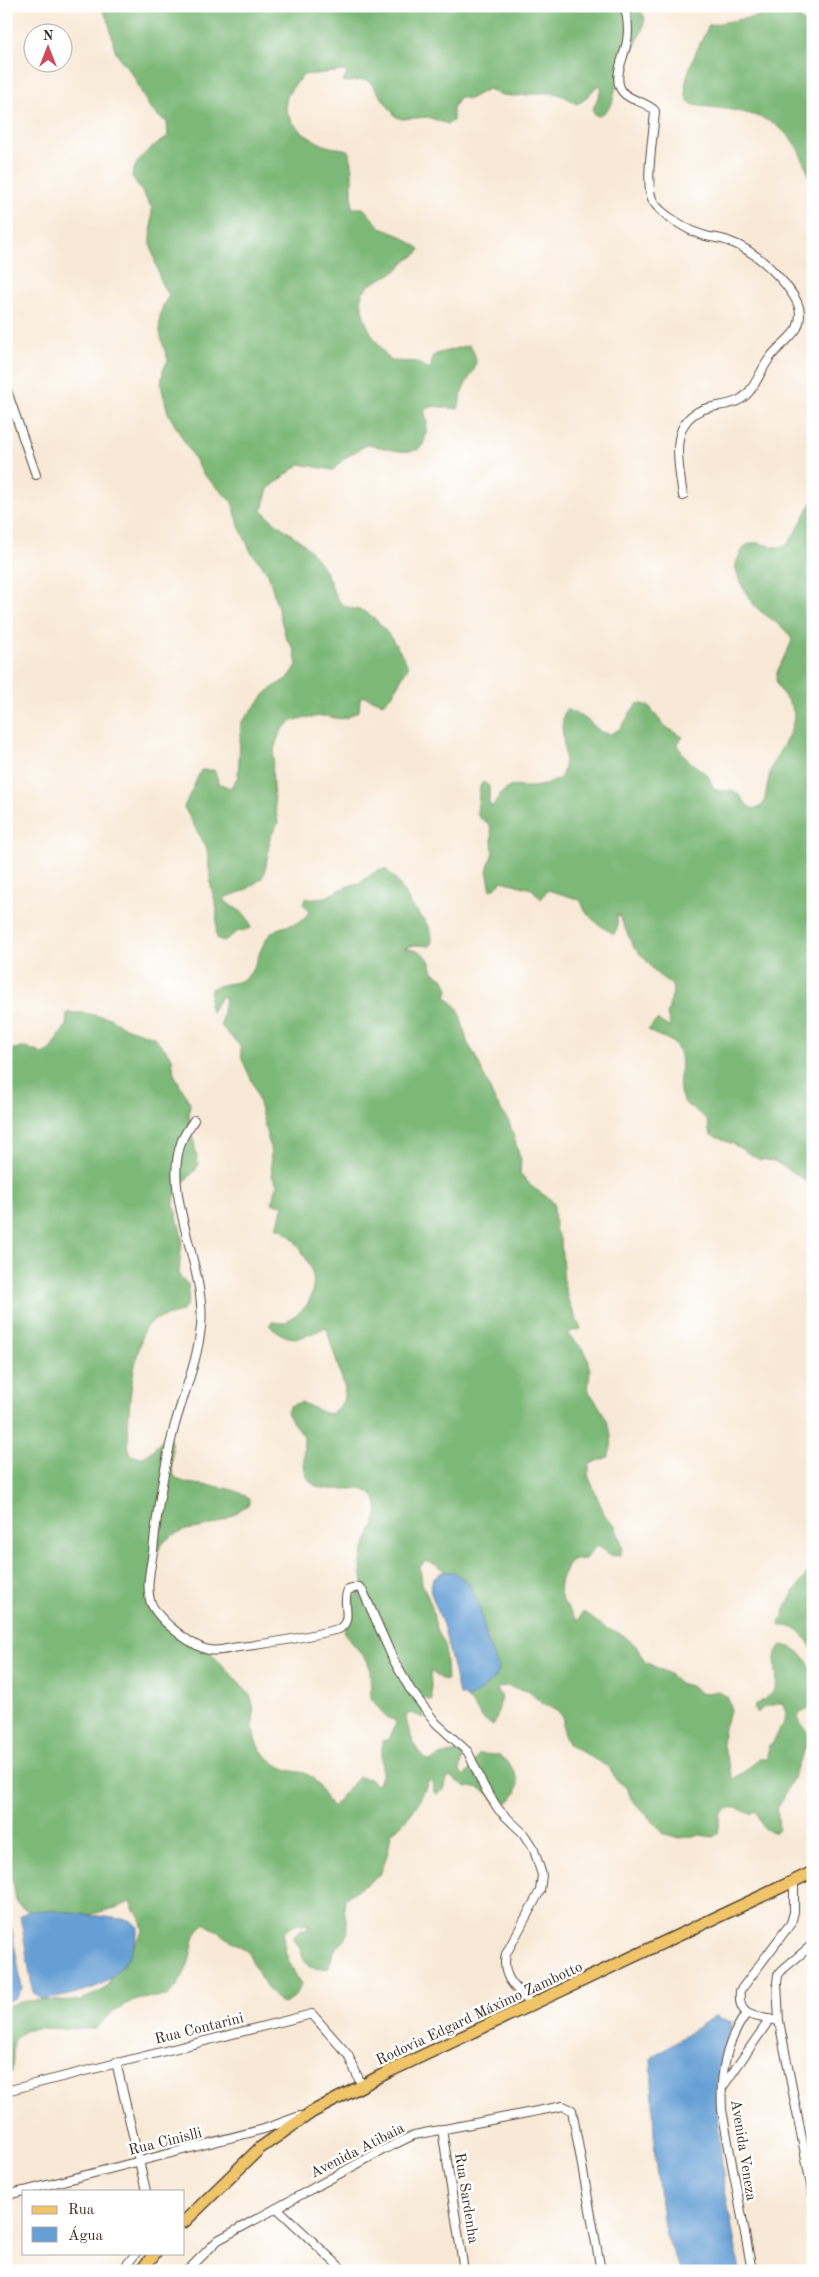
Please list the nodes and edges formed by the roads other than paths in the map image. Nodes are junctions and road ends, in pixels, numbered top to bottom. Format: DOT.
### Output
graph roads {
  1 [pos="624,6"];
  2 [pos="6,388"];
  3 [pos="36,474"];
  4 [pos="682,496"];
  5 [pos="194,1120"];
  6 [pos="813,1872"];
  7 [pos="794,1881"];
  8 [pos="813,1944"];
  9 [pos="532,2005"];
  10 [pos="746,2014"];
  11 [pos="770,2019"];
  12 [pos="779,2021"];
  13 [pos="116,2062"];
  14 [pos="362,2086"];
  15 [pos="721,2090"];
  16 [pos="6,2092"];
  17 [pos="312,2112"];
  18 [pos="442,2129"];
  19 [pos="139,2162"];
  20 [pos="28,2190"];
  21 [pos="146,2190"];
  22 [pos="22,2191"];
  23 [pos="6,2195"];
  24 [pos="813,2195"];
  25 [pos="278,2208"];
  26 [pos="185,2221"];
  27 [pos="135,2254"];
  28 [pos="154,2254"];
  29 [pos="122,2271"];
  30 [pos="141,2271"];
  31 [pos="187,2271"];
  32 [pos="344,2271"];
  33 [pos="464,2271"];
  34 [pos="601,2271"];
  35 [pos="752,2271"];
  1 -- 4 [label="street"];
  2 -- 3 [label="street"];
  5 -- 9 [label="street"];
  6 -- 7 [label="main road, Rodovia Edgard Máximo Zambotto"];
  7 -- 9 [label="main road, Rodovia Edgard Máximo Zambotto"];
  7 -- 10 [label="street"];
  8 -- 12 [label="street"];
  9 -- 14 [label="main road, Rodovia Edgard Máximo Zambotto"];
  10 -- 11 [label="street"];
  10 -- 15 [label="street"];
  11 -- 12 [label="street"];
  11 -- 15 [label="street, Avenida Veneza"];
  12 -- 24 [label="street"];
  13 -- 14 [label="street, Rua Contarini"];
  13 -- 16 [label="street, Rua Contarini"];
  13 -- 19 [label="street"];
  14 -- 17 [label="main road, Rodovia Edgard Máximo Zambotto"];
  15 -- 35 [label="street, Avenida Veneza"];
  17 -- 19 [label="street, Rua Cinislli"];
  17 -- 26 [label="main road, Rodovia Edgard Máximo Zambotto"];
  18 -- 25 [label="street, Avenida Atibaia"];
  18 -- 33 [label="street, Rua Sardenha"];
  18 -- 34 [label="street, Avenida Atibaia"];
  19 -- 20 [label="street, Rua Cinislli"];
  19 -- 21 [label="street"];
  22 -- 23 [label="street, Rua Cinislli"];
  25 -- 31 [label="street, Avenida Atibaia"];
  25 -- 32 [label="street"];
  27 -- 29 [label="street"];
  28 -- 30 [label="main road"];
}
